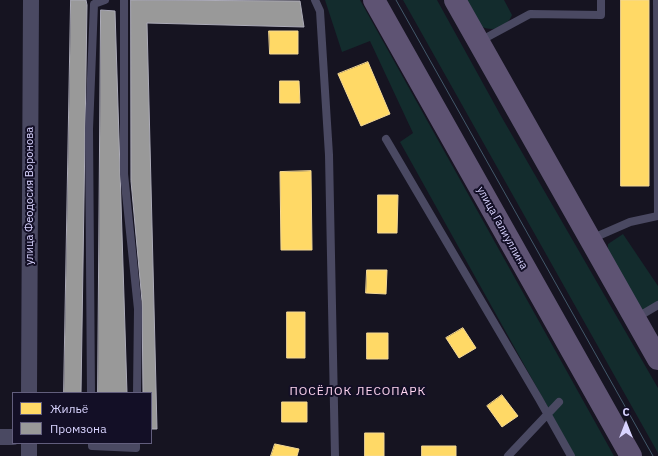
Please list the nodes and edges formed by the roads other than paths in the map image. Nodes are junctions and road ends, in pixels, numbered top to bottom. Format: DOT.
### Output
graph roads {
  1 [pos="31,0"];
  2 [pos="105,0"];
  3 [pos="124,0"];
  4 [pos="315,0"];
  5 [pos="374,0"];
  6 [pos="455,0"];
  7 [pos="601,0"];
  8 [pos="657,0"];
  9 [pos="94,2"];
  10 [pos="479,42"];
  11 [pos="386,139"];
  12 [pos="658,216"];
  13 [pos="591,240"];
  14 [pos="658,305"];
  15 [pos="635,319"];
  16 [pos="658,359"];
  17 [pos="29,392"];
  18 [pos="91,392"];
  19 [pos="137,392"];
  20 [pos="559,402"];
  21 [pos="548,416"];
  22 [pos="0,437"];
  23 [pos="12,437"];
  24 [pos="29,444"];
  25 [pos="92,444"];
  26 [pos="136,444"];
  27 [pos="29,456"];
  28 [pos="335,456"];
  29 [pos="508,456"];
  30 [pos="571,456"];
  31 [pos="631,456"];
  1 -- 17 [label="street, улица Феодосия Воронова"];
  2 -- 9 [label="lane"];
  3 -- 19 [label="lane"];
  4 -- 28 [label="lane"];
  5 -- 31 [label="main road, улица Галиуллина"];
  6 -- 10 [label="main road"];
  7 -- 10 [label="lane"];
  8 -- 12 [label="lane"];
  9 -- 18 [label="lane"];
  10 -- 13 [label="main road"];
  11 -- 21 [label="lane"];
  12 -- 13 [label="lane"];
  13 -- 15 [label="main road"];
  14 -- 15 [label="lane"];
  15 -- 16 [label="main road"];
  20 -- 21 [label="lane"];
  21 -- 29 [label="lane"];
  21 -- 30 [label="lane"];
  22 -- 23 [label="street"];
  24 -- 27 [label="street"];
  25 -- 26 [label="lane"];
}
